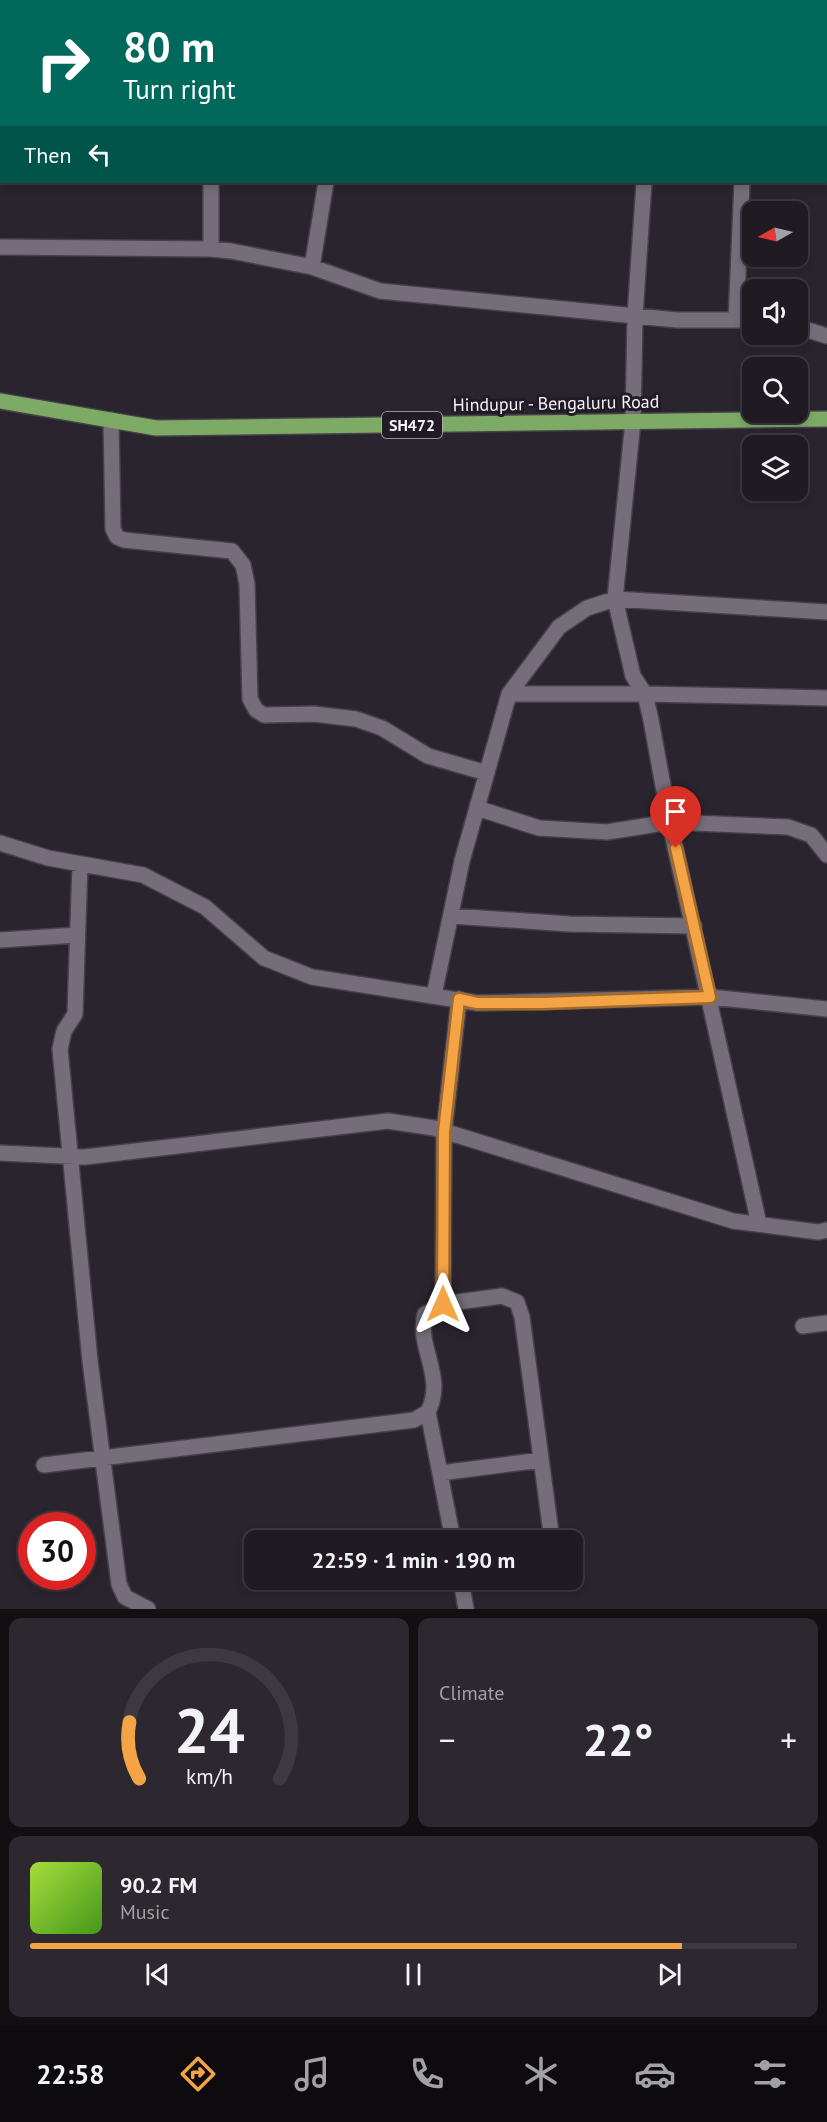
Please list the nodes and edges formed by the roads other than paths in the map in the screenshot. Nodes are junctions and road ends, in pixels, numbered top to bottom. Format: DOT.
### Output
graph roads {
  1 [pos="211,183"];
  2 [pos="326,183"];
  3 [pos="644,183"];
  4 [pos="742,183"];
  5 [pos="0,247"];
  6 [pos="211,249"];
  7 [pos="312,267"];
  8 [pos="635,316"];
  9 [pos="736,320"];
  10 [pos="742,320"];
  11 [pos="808,330"];
  12 [pos="827,336"];
  13 [pos="0,401"];
  14 [pos="827,419"];
  15 [pos="111,420"];
  16 [pos="633,422"];
  17 [pos="615,599"];
  18 [pos="827,612"];
  19 [pos="509,694"];
  20 [pos="645,694"];
  21 [pos="827,698"];
  22 [pos="487,773"];
  23 [pos="477,808"];
  24 [pos="670,822"];
  25 [pos="0,843"];
  26 [pos="827,855"];
  27 [pos="80,864"];
  28 [pos="451,916"];
  29 [pos="694,926"];
  30 [pos="78,935"];
  31 [pos="0,940"];
  32 [pos="434,995"];
  33 [pos="710,997"];
  34 [pos="459,999"];
  35 [pos="827,1010"];
  36 [pos="444,1132"];
  37 [pos="0,1153"];
  38 [pos="72,1156"];
  39 [pos="759,1224"];
  40 [pos="827,1230"];
  41 [pos="443,1304"];
  42 [pos="827,1323"];
  43 [pos="803,1326"];
  44 [pos="429,1412"];
  45 [pos="103,1460"];
  46 [pos="541,1460"];
  47 [pos="44,1465"];
  48 [pos="440,1473"];
  49 [pos="451,1530"];
  50 [pos="551,1530"];
  51 [pos="463,1590"];
  52 [pos="148,1609"];
  53 [pos="466,1609"];
  1 -- 6 [label="street"];
  2 -- 7 [label="street"];
  3 -- 8 [label="street"];
  4 -- 9 [label="street"];
  5 -- 6 [label="street"];
  6 -- 7 [label="street"];
  7 -- 8 [label="street"];
  8 -- 9 [label="street"];
  8 -- 16 [label="street"];
  9 -- 10 [label="street"];
  11 -- 12 [label="street"];
  13 -- 15 [label="main road, Hindupur - Bengaluru Road / SH472"];
  14 -- 16 [label="main road, Hindupur - Bengaluru Road / SH472"];
  15 -- 16 [label="main road, Hindupur - Bengaluru Road / SH472"];
  15 -- 22 [label="street"];
  16 -- 17 [label="street"];
  17 -- 18 [label="street"];
  17 -- 19 [label="street"];
  17 -- 20 [label="street"];
  19 -- 20 [label="street"];
  19 -- 22 [label="street"];
  20 -- 21 [label="street"];
  20 -- 24 [label="street"];
  22 -- 23 [label="street"];
  23 -- 24 [label="street"];
  23 -- 28 [label="street"];
  24 -- 26 [label="street"];
  24 -- 29 [label="street"];
  25 -- 27 [label="street"];
  27 -- 30 [label="street"];
  27 -- 32 [label="street"];
  28 -- 29 [label="street"];
  28 -- 32 [label="street"];
  29 -- 33 [label="street"];
  30 -- 31 [label="street"];
  30 -- 38 [label="street"];
  32 -- 34 [label="street"];
  33 -- 34 [label="street"];
  33 -- 35 [label="street"];
  33 -- 39 [label="street"];
  34 -- 36 [label="street"];
  36 -- 38 [label="street"];
  36 -- 39 [label="street"];
  36 -- 41 [label="street"];
  37 -- 38 [label="street"];
  38 -- 45 [label="street"];
  39 -- 40 [label="street"];
  41 -- 44 [label="street"];
  41 -- 46 [label="street"];
  42 -- 43 [label="street"];
  44 -- 45 [label="street"];
  44 -- 48 [label="street"];
  45 -- 47 [label="street"];
  45 -- 52 [label="street"];
  46 -- 48 [label="street"];
  46 -- 50 [label="street"];
  48 -- 49 [label="street"];
  51 -- 53 [label="street"];
}
